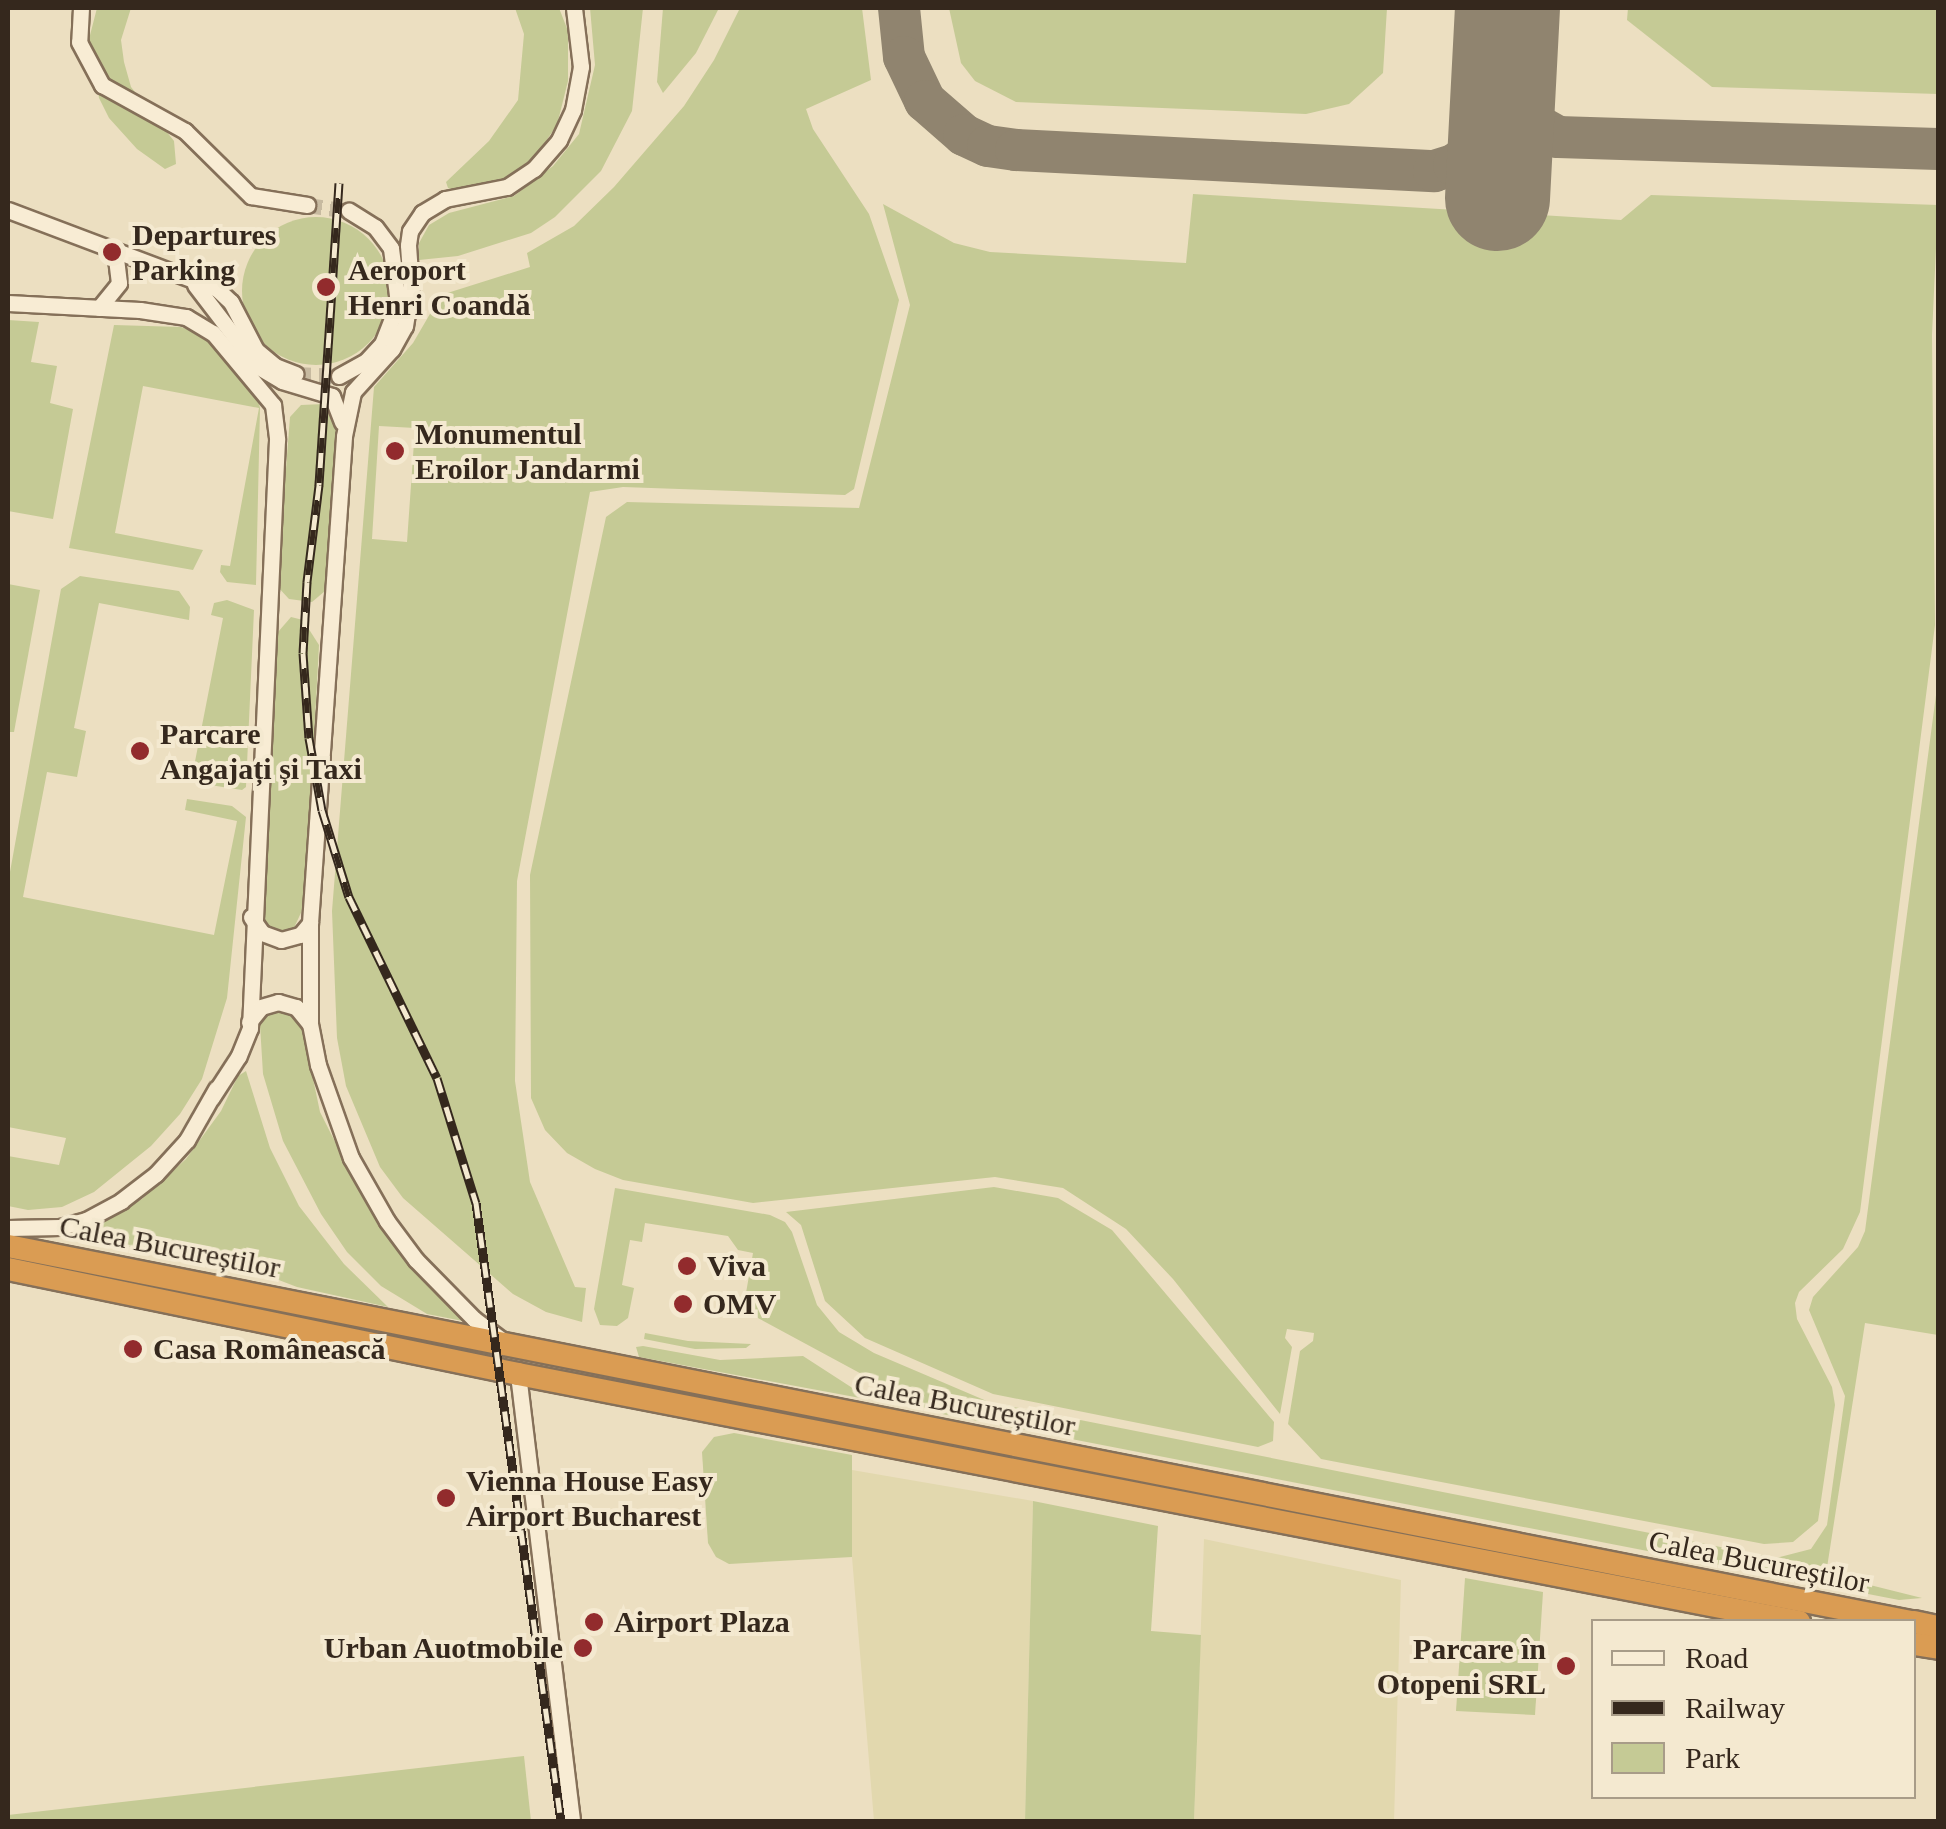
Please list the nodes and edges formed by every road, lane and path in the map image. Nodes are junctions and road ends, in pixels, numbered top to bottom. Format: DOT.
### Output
graph roads {
  1 [pos="80,8"];
  2 [pos="574,8"];
  3 [pos="307,205"];
  4 [pos="8,210"];
  5 [pos="349,210"];
  6 [pos="115,252"];
  7 [pos="192,282"];
  8 [pos="8,303"];
  9 [pos="99,308"];
  10 [pos="296,374"];
  11 [pos="339,376"];
  12 [pos="344,436"];
  13 [pos="252,917"];
  14 [pos="310,923"];
  15 [pos="248,996"];
  16 [pos="249,1022"];
  17 [pos="310,1024"];
  18 [pos="212,1097"];
  19 [pos="8,1231"];
  20 [pos="8,1246"];
  21 [pos="106,1266"];
  22 [pos="8,1269"];
  23 [pos="8,1280"];
  24 [pos="103,1290"];
  25 [pos="513,1347"];
  26 [pos="518,1374"];
  27 [pos="1784,1619"];
  28 [pos="1897,1619"];
  29 [pos="572,1822"];
  1 -- 3 [label="street"];
  2 -- 12 [label="street"];
  4 -- 6 [label="street"];
  5 -- 11 [label="street"];
  6 -- 7 [label="street"];
  6 -- 9 [label="street"];
  7 -- 10 [label="street"];
  7 -- 12 [label="street"];
  8 -- 9 [label="street"];
  9 -- 13 [label="street"];
  12 -- 14 [label="street"];
  13 -- 14 [label="street"];
  13 -- 15 [label="street"];
  14 -- 17 [label="street"];
  15 -- 16 [label="street"];
  15 -- 18 [label="street"];
  16 -- 17 [label="street"];
  16 -- 18 [label="street"];
  17 -- 25 [label="street"];
  18 -- 19 [label="street"];
  19 -- 21 [label="highway"];
  20 -- 21 [label="highway, Calea Bucureștilor"];
  21 -- 25 [label="highway, Calea Bucureștilor"];
  22 -- 24 [label="highway, Calea Bucureștilor"];
  23 -- 24 [label="highway"];
  24 -- 26 [label="highway, Calea Bucureștilor"];
  25 -- 28 [label="highway, Calea Bucureștilor"];
  26 -- 27 [label="highway, Calea Bucureștilor"];
  26 -- 29 [label="street"];
}
